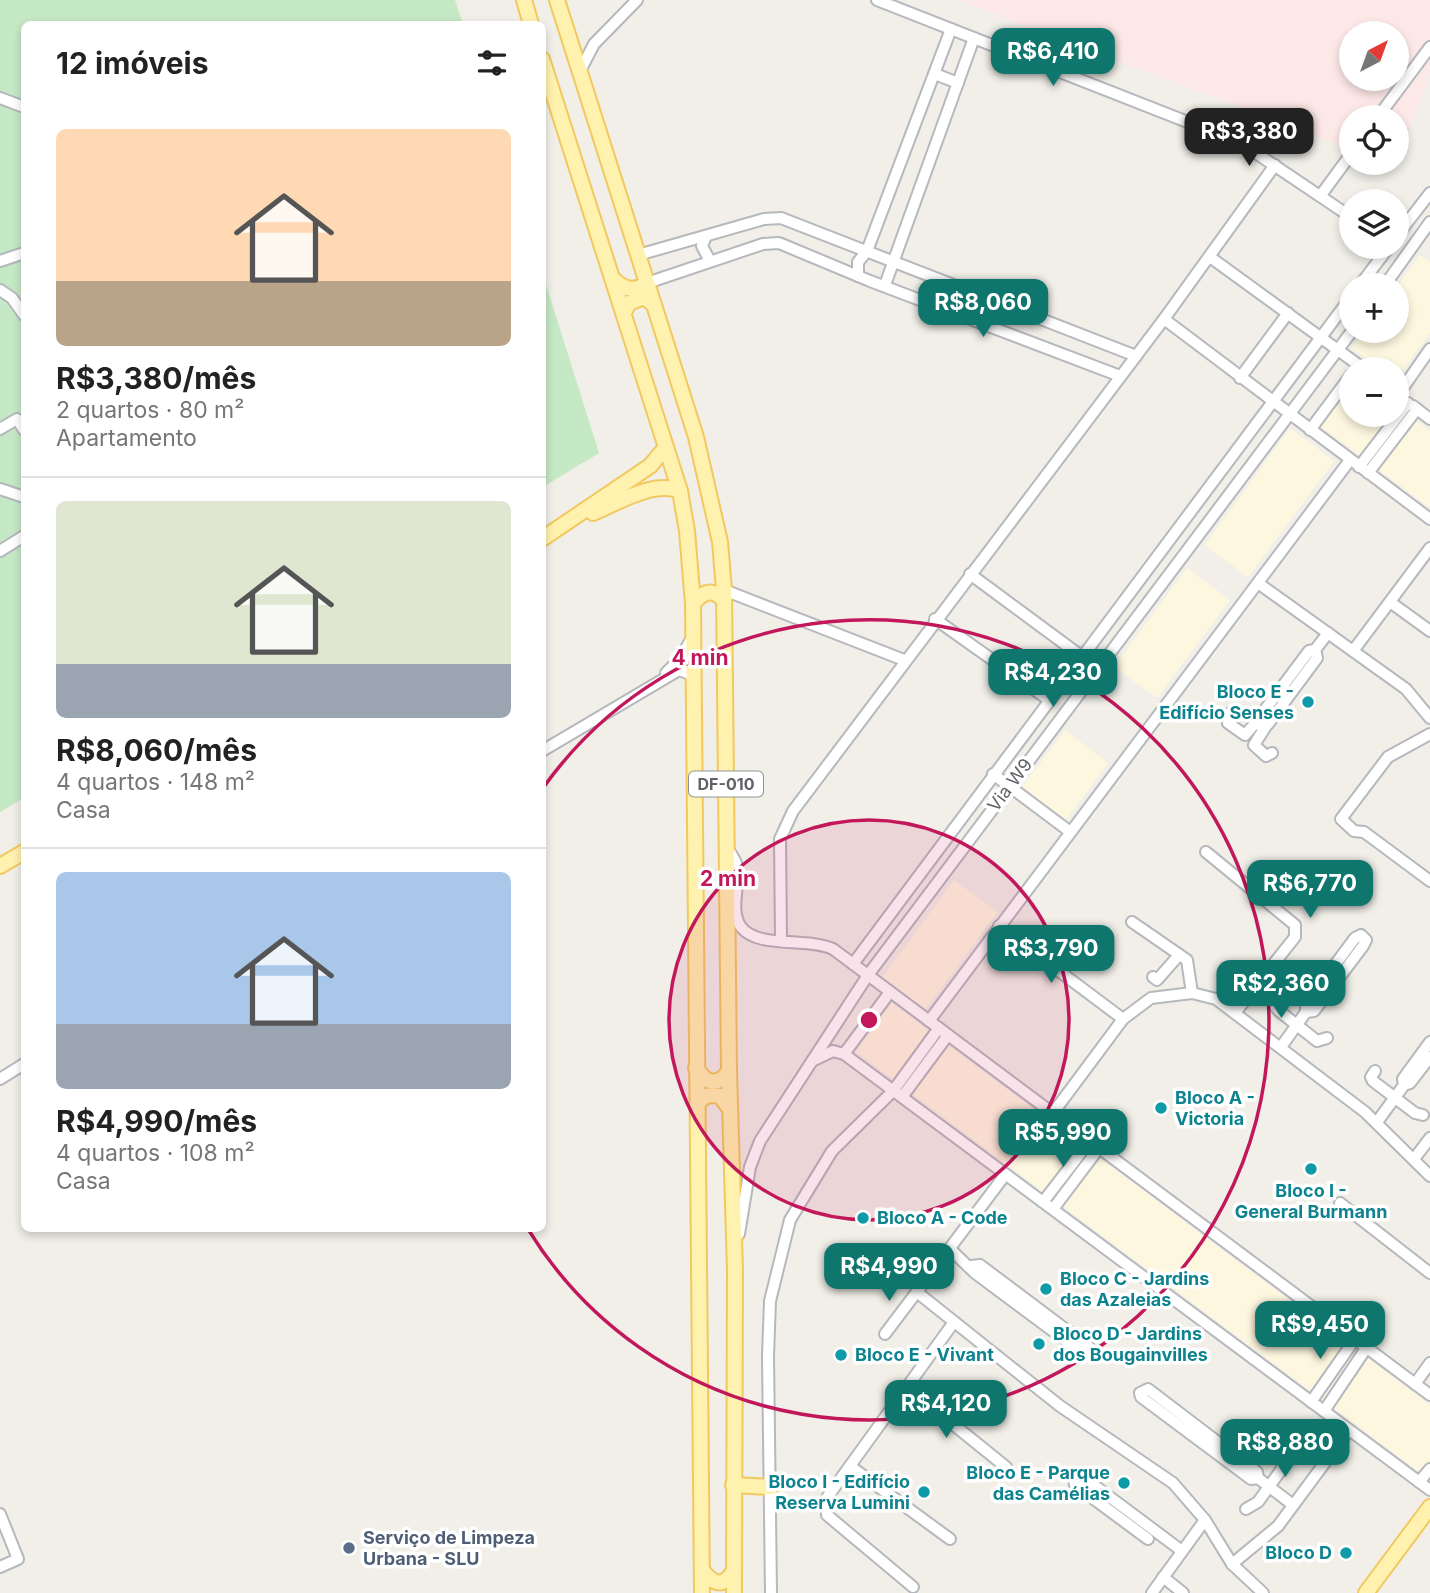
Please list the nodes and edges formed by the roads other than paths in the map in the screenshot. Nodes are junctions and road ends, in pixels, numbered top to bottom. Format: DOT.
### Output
graph roads {
  1 [pos="524,0"];
  2 [pos="557,0"];
  3 [pos="636,0"];
  4 [pos="877,0"];
  5 [pos="530,21"];
  6 [pos="951,29"];
  7 [pos="569,38"];
  8 [pos="974,38"];
  9 [pos="594,44"];
  10 [pos="1430,47"];
  11 [pos="580,71"];
  12 [pos="546,72"];
  13 [pos="935,74"];
  14 [pos="958,83"];
  15 [pos="0,98"];
  16 [pos="11,104"];
  17 [pos="1387,105"];
  18 [pos="21,106"];
  19 [pos="0,110"];
  20 [pos="1275,166"];
  21 [pos="1339,170"];
  22 [pos="1430,193"];
  23 [pos="1321,195"];
  24 [pos="1339,208"];
  25 [pos="1409,220"];
  26 [pos="1430,222"];
  27 [pos="706,236"];
  28 [pos="867,251"];
  29 [pos="21,254"];
  30 [pos="638,255"];
  31 [pos="1210,257"];
  32 [pos="892,260"];
  33 [pos="0,261"];
  34 [pos="710,261"];
  35 [pos="1394,273"];
  36 [pos="858,276"];
  37 [pos="612,278"];
  38 [pos="647,283"];
  39 [pos="885,285"];
  40 [pos="0,290"];
  41 [pos="653,304"];
  42 [pos="21,311"];
  43 [pos="624,312"];
  44 [pos="1288,313"];
  45 [pos="1339,313"];
  46 [pos="1164,319"];
  47 [pos="1067,329"];
  48 [pos="1321,337"];
  49 [pos="1343,343"];
  50 [pos="1430,349"];
  51 [pos="1338,350"];
  52 [pos="1058,351"];
  53 [pos="1136,356"];
  54 [pos="1345,357"];
  55 [pos="1120,376"];
  56 [pos="1240,378"];
  57 [pos="1409,378"];
  58 [pos="1339,393"];
  59 [pos="1272,402"];
  60 [pos="1409,403"];
  61 [pos="1413,406"];
  62 [pos="1290,415"];
  63 [pos="1430,419"];
  64 [pos="21,425"];
  65 [pos="0,429"];
  66 [pos="1310,430"];
  67 [pos="666,447"];
  68 [pos="1359,466"];
  69 [pos="0,489"];
  70 [pos="680,491"];
  71 [pos="21,496"];
  72 [pos="1430,519"];
  73 [pos="563,526"];
  74 [pos="546,537"];
  75 [pos="21,538"];
  76 [pos="1430,548"];
  77 [pos="0,551"];
  78 [pos="970,574"];
  79 [pos="1258,583"];
  80 [pos="724,595"];
  81 [pos="1390,602"];
  82 [pos="694,604"];
  83 [pos="935,619"];
  84 [pos="1430,631"];
  85 [pos="693,633"];
  86 [pos="1328,633"];
  87 [pos="1353,651"];
  88 [pos="1081,656"];
  89 [pos="904,660"];
  90 [pos="694,681"];
  91 [pos="657,682"];
  92 [pos="1049,700"];
  93 [pos="1230,713"];
  94 [pos="1430,718"];
  95 [pos="1034,720"];
  96 [pos="1261,723"];
  97 [pos="1050,731"];
  98 [pos="1430,734"];
  99 [pos="546,749"];
  100 [pos="1272,754"];
  101 [pos="993,774"];
  102 [pos="1009,786"];
  103 [pos="968,808"];
  104 [pos="982,822"];
  105 [pos="1069,831"];
  106 [pos="727,847"];
  107 [pos="1206,852"];
  108 [pos="21,854"];
  109 [pos="0,866"];
  110 [pos="1430,881"];
  111 [pos="1132,922"];
  112 [pos="999,926"];
  113 [pos="781,941"];
  114 [pos="1179,955"];
  115 [pos="853,964"];
  116 [pos="868,975"];
  117 [pos="1153,977"];
  118 [pos="890,992"];
  119 [pos="1192,993"];
  120 [pos="1275,996"];
  121 [pos="1307,1012"];
  122 [pos="1235,1013"];
  123 [pos="1123,1018"];
  124 [pos="929,1020"];
  125 [pos="1297,1025"];
  126 [pos="943,1032"];
  127 [pos="1327,1038"];
  128 [pos="1430,1042"];
  129 [pos="1281,1047"];
  130 [pos="844,1054"];
  131 [pos="1430,1057"];
  132 [pos="810,1062"];
  133 [pos="21,1066"];
  134 [pos="696,1068"];
  135 [pos="729,1071"];
  136 [pos="1375,1071"];
  137 [pos="0,1079"];
  138 [pos="1404,1084"];
  139 [pos="897,1094"];
  140 [pos="1395,1097"];
  141 [pos="696,1105"];
  142 [pos="730,1109"];
  143 [pos="1053,1113"];
  144 [pos="1423,1115"];
  145 [pos="1377,1122"];
  146 [pos="1430,1138"];
  147 [pos="1095,1144"];
  148 [pos="1414,1158"];
  149 [pos="1005,1175"];
  150 [pos="1430,1176"];
  151 [pos="1043,1202"];
  152 [pos="1340,1203"];
  153 [pos="1053,1209"];
  154 [pos="950,1249"];
  155 [pos="971,1266"];
  156 [pos="735,1271"];
  157 [pos="1430,1273"];
  158 [pos="918,1293"];
  159 [pos="954,1322"];
  160 [pos="885,1334"];
  161 [pos="1355,1339"];
  162 [pos="1367,1347"];
  163 [pos="1430,1363"];
  164 [pos="1415,1384"];
  165 [pos="907,1387"];
  166 [pos="1430,1395"];
  167 [pos="1311,1402"];
  168 [pos="1324,1411"];
  169 [pos="1349,1430"];
  170 [pos="1279,1458"];
  171 [pos="850,1466"];
  172 [pos="1006,1467"];
  173 [pos="1430,1469"];
  174 [pos="1258,1478"];
  175 [pos="1419,1482"];
  176 [pos="733,1485"];
  177 [pos="1269,1486"];
  178 [pos="771,1487"];
  179 [pos="1430,1490"];
  180 [pos="1293,1505"];
  181 [pos="1430,1507"];
  182 [pos="1245,1509"];
  183 [pos="0,1516"];
  184 [pos="1205,1520"];
  185 [pos="950,1539"];
  186 [pos="1148,1539"];
  187 [pos="1182,1551"];
  188 [pos="1232,1564"];
  189 [pos="0,1567"];
  190 [pos="702,1570"];
  191 [pos="733,1572"];
  192 [pos="1163,1577"];
  193 [pos="913,1587"];
  194 [pos="702,1593"];
  195 [pos="734,1593"];
  196 [pos="771,1593"];
  197 [pos="1152,1593"];
  198 [pos="1183,1593"];
  199 [pos="1263,1593"];
  200 [pos="1366,1593"];
  1 -- 5 [label="main road"];
  2 -- 7 [label="main road, DF-010"];
  3 -- 9 [label="street"];
  4 -- 6 [label="street"];
  6 -- 8 [label="street"];
  6 -- 13 [label="street"];
  7 -- 9 [label="street"];
  7 -- 11 [label="main road, DF-010"];
  8 -- 14 [label="street"];
  8 -- 20 [label="street"];
  9 -- 11 [label="street"];
  10 -- 17 [label="street"];
  11 -- 30 [label="main road, DF-010"];
  12 -- 37 [label="main road, DF-010"];
  13 -- 14 [label="street"];
  13 -- 28 [label="street"];
  14 -- 32 [label="street"];
  15 -- 16 [label="street"];
  16 -- 18 [label="street"];
  16 -- 19 [label="street"];
  20 -- 23 [label="street"];
  20 -- 31 [label="street"];
  21 -- 23 [label="street"];
  22 -- 25 [label="street"];
  23 -- 24 [label="street"];
  26 -- 35 [label="street"];
  27 -- 28 [label="street"];
  27 -- 30 [label="street"];
  27 -- 34 [label="street"];
  28 -- 32 [label="street"];
  28 -- 36 [label="street"];
  29 -- 33 [label="street"];
  30 -- 38 [label="main road, DF-010"];
  31 -- 44 [label="street"];
  31 -- 46 [label="street"];
  32 -- 39 [label="street"];
  32 -- 47 [label="street"];
  34 -- 36 [label="street"];
  34 -- 38 [label="street"];
  36 -- 39 [label="street"];
  37 -- 38 [label="main road"];
  37 -- 43 [label="main road, DF-010"];
  38 -- 41 [label="main road, DF-010"];
  39 -- 52 [label="street"];
  40 -- 42 [label="street"];
  41 -- 43 [label="main road"];
  41 -- 80 [label="main road, DF-010"];
  43 -- 67 [label="main road, DF-010"];
  44 -- 48 [label="street"];
  44 -- 56 [label="street"];
  45 -- 48 [label="street, Via W9"];
  46 -- 53 [label="street"];
  46 -- 56 [label="street"];
  47 -- 52 [label="street"];
  47 -- 53 [label="street"];
  48 -- 51 [label="street"];
  48 -- 59 [label="street, Via W9"];
  49 -- 51 [label="street, Via W9"];
  50 -- 57 [label="street"];
  51 -- 54 [label="street"];
  51 -- 62 [label="street, Via W9"];
  52 -- 55 [label="street"];
  53 -- 55 [label="street"];
  55 -- 78 [label="street"];
  56 -- 59 [label="street"];
  58 -- 66 [label="street"];
  59 -- 62 [label="street"];
  59 -- 88 [label="street, Via W9"];
  60 -- 61 [label="street"];
  61 -- 63 [label="street"];
  61 -- 68 [label="street"];
  62 -- 66 [label="street"];
  62 -- 97 [label="street, Via W9"];
  64 -- 65 [label="street"];
  66 -- 68 [label="street"];
  67 -- 70 [label="main road, DF-010"];
  67 -- 73 [label="main road"];
  68 -- 72 [label="street"];
  68 -- 79 [label="street"];
  69 -- 71 [label="street"];
  70 -- 73 [label="main road"];
  70 -- 82 [label="main road, DF-010"];
  73 -- 74 [label="main road"];
  75 -- 77 [label="street"];
  76 -- 81 [label="street"];
  78 -- 83 [label="street"];
  78 -- 88 [label="street"];
  79 -- 86 [label="street"];
  79 -- 105 [label="street"];
  80 -- 82 [label="main road"];
  80 -- 89 [label="street"];
  80 -- 106 [label="main road, DF-010"];
  81 -- 84 [label="street"];
  81 -- 87 [label="street"];
  82 -- 85 [label="main road, DF-010"];
  83 -- 89 [label="street"];
  83 -- 92 [label="street"];
  85 -- 90 [label="main road, DF-010"];
  85 -- 91 [label="street"];
  86 -- 87 [label="street"];
  86 -- 96 [label="street"];
  87 -- 94 [label="street"];
  88 -- 92 [label="street, Via W9"];
  89 -- 113 [label="street"];
  90 -- 91 [label="street"];
  90 -- 134 [label="main road, DF-010"];
  91 -- 99 [label="street"];
  92 -- 95 [label="street, Via W9"];
  93 -- 96 [label="street"];
  95 -- 97 [label="street"];
  95 -- 101 [label="street, Via W9"];
  96 -- 100 [label="street"];
  97 -- 102 [label="street, Via W9"];
  98 -- 110 [label="street"];
  101 -- 102 [label="street"];
  101 -- 103 [label="street, Via W9"];
  102 -- 104 [label="street, Via W9"];
  102 -- 105 [label="street"];
  103 -- 104 [label="street"];
  103 -- 115 [label="street, Via W9"];
  104 -- 116 [label="street, Via W9"];
  105 -- 112 [label="street"];
  106 -- 113 [label="street"];
  106 -- 135 [label="main road, DF-010"];
  107 -- 122 [label="street"];
  108 -- 109 [label="main road"];
  111 -- 114 [label="street"];
  112 -- 123 [label="street"];
  112 -- 124 [label="street"];
  113 -- 115 [label="street"];
  114 -- 117 [label="street"];
  114 -- 119 [label="street"];
  115 -- 116 [label="street"];
  116 -- 118 [label="street"];
  116 -- 132 [label="street, Via W9"];
  118 -- 124 [label="street"];
  118 -- 130 [label="street"];
  119 -- 122 [label="street"];
  119 -- 123 [label="street"];
  120 -- 125 [label="street"];
  121 -- 121 [label="street"];
  121 -- 125 [label="street"];
  122 -- 129 [label="street"];
  123 -- 143 [label="street"];
  124 -- 126 [label="street"];
  125 -- 127 [label="street"];
  125 -- 129 [label="street"];
  126 -- 139 [label="street"];
  126 -- 143 [label="street"];
  128 -- 138 [label="street"];
  129 -- 145 [label="street"];
  130 -- 132 [label="street"];
  130 -- 139 [label="street"];
  131 -- 138 [label="street"];
  132 -- 156 [label="street, Via W9"];
  133 -- 137 [label="street"];
  134 -- 135 [label="main road"];
  134 -- 141 [label="main road, DF-010"];
  135 -- 142 [label="main road, DF-010"];
  136 -- 140 [label="street"];
  138 -- 140 [label="street"];
  139 -- 149 [label="street"];
  139 -- 178 [label="street"];
  140 -- 144 [label="street"];
  140 -- 145 [label="street"];
  141 -- 142 [label="main road"];
  141 -- 190 [label="main road, DF-010"];
  142 -- 156 [label="main road, DF-010"];
  143 -- 147 [label="street"];
  145 -- 148 [label="street"];
  146 -- 148 [label="street"];
  147 -- 151 [label="street"];
  147 -- 153 [label="street"];
  147 -- 161 [label="street"];
  148 -- 150 [label="street"];
  149 -- 151 [label="street"];
  149 -- 154 [label="street"];
  151 -- 153 [label="street"];
  152 -- 157 [label="street"];
  153 -- 167 [label="street"];
  154 -- 155 [label="street"];
  154 -- 158 [label="street"];
  155 -- 155 [label="street"];
  156 -- 176 [label="main road, DF-010"];
  158 -- 159 [label="street"];
  158 -- 160 [label="street"];
  159 -- 165 [label="street"];
  159 -- 184 [label="street"];
  161 -- 162 [label="street"];
  161 -- 167 [label="street"];
  162 -- 164 [label="street"];
  162 -- 168 [label="street"];
  163 -- 164 [label="street"];
  164 -- 166 [label="street"];
  165 -- 171 [label="street"];
  165 -- 172 [label="street"];
  167 -- 168 [label="street"];
  168 -- 169 [label="street"];
  169 -- 175 [label="street"];
  169 -- 180 [label="street"];
  170 -- 177 [label="street"];
  171 -- 185 [label="street"];
  171 -- 193 [label="street"];
  173 -- 175 [label="street"];
  174 -- 174 [label="street"];
  174 -- 177 [label="street"];
  175 -- 179 [label="street"];
  176 -- 178 [label="main road"];
  176 -- 191 [label="main road, DF-010"];
  177 -- 180 [label="street"];
  177 -- 182 [label="street"];
  178 -- 196 [label="street"];
  180 -- 188 [label="street"];
  181 -- 200 [label="main road"];
  183 -- 189 [label="street"];
  184 -- 187 [label="street"];
  184 -- 188 [label="street"];
  186 -- 187 [label="street"];
  187 -- 192 [label="street"];
  188 -- 199 [label="street"];
  190 -- 191 [label="main road"];
  190 -- 194 [label="main road, DF-010"];
  191 -- 195 [label="main road, DF-010"];
  192 -- 197 [label="street"];
  192 -- 198 [label="street"];
}
